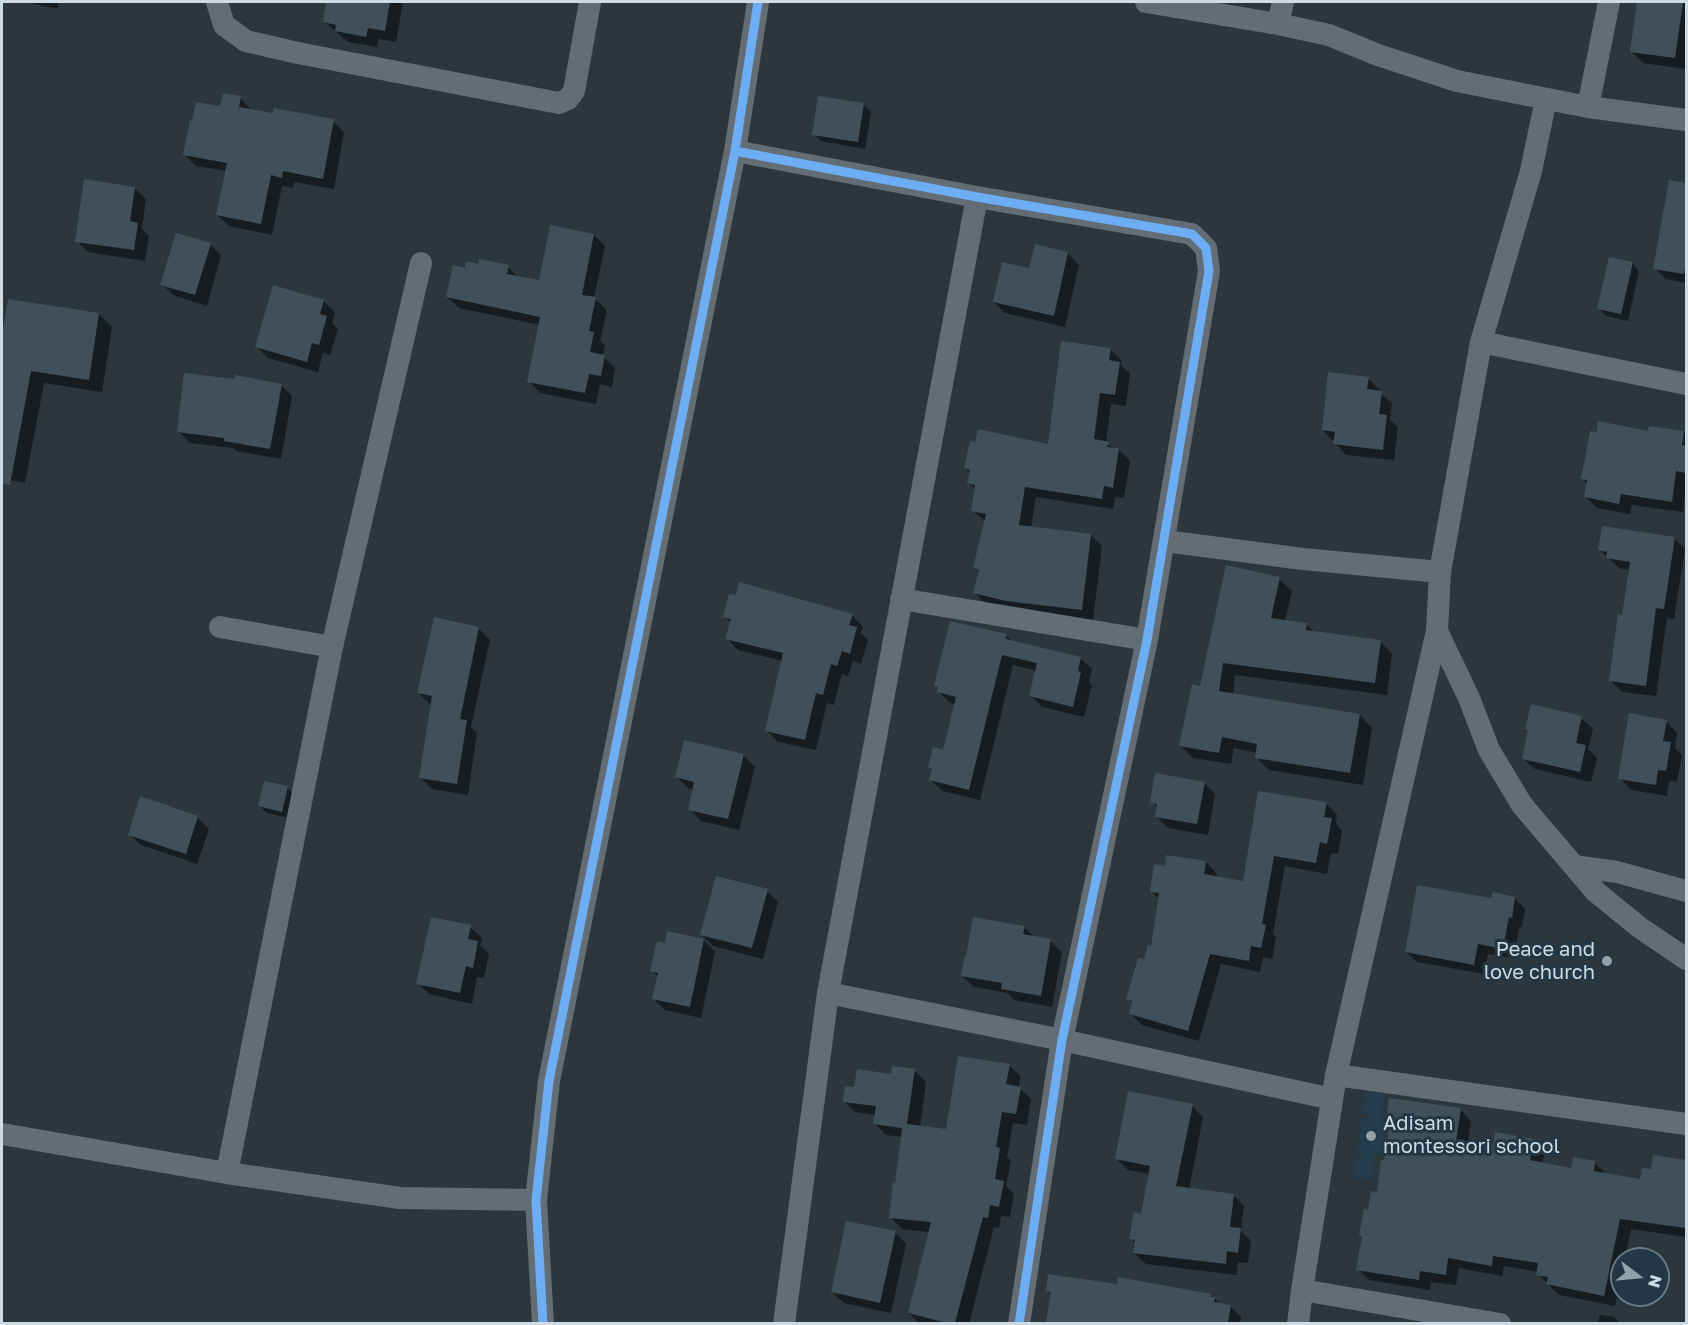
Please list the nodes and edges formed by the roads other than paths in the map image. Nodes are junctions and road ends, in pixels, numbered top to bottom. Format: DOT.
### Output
graph roads {
  1 [pos="217,2"];
  2 [pos="590,2"];
  3 [pos="758,2"];
  4 [pos="1146,2"];
  5 [pos="1283,2"];
  6 [pos="1609,2"];
  7 [pos="1278,24"];
  8 [pos="1546,99"];
  9 [pos="1588,107"];
  10 [pos="1686,120"];
  11 [pos="735,151"];
  12 [pos="977,197"];
  13 [pos="421,263"];
  14 [pos="1481,342"];
  15 [pos="1686,384"];
  16 [pos="1165,541"];
  17 [pos="1440,572"];
  18 [pos="901,599"];
  19 [pos="220,627"];
  20 [pos="1437,631"];
  21 [pos="1147,640"];
  22 [pos="332,647"];
  23 [pos="1575,866"];
  24 [pos="1686,891"];
  25 [pos="1686,959"];
  26 [pos="828,993"];
  27 [pos="1062,1040"];
  28 [pos="1336,1075"];
  29 [pos="1332,1099"];
  30 [pos="1686,1124"];
  31 [pos="2,1134"];
  32 [pos="227,1173"];
  33 [pos="536,1200"];
  34 [pos="1302,1290"];
  35 [pos="543,1323"];
  36 [pos="784,1323"];
  37 [pos="1019,1323"];
  38 [pos="1298,1323"];
  39 [pos="1500,1323"];
  1 -- 2 [label="street"];
  3 -- 11 [label="street"];
  4 -- 7 [label="street"];
  5 -- 7 [label="street"];
  6 -- 9 [label="street"];
  7 -- 8 [label="street"];
  8 -- 9 [label="street"];
  8 -- 14 [label="street"];
  9 -- 10 [label="street"];
  11 -- 12 [label="street"];
  11 -- 33 [label="street"];
  12 -- 16 [label="street"];
  12 -- 18 [label="street"];
  13 -- 22 [label="street"];
  14 -- 15 [label="street"];
  14 -- 17 [label="street"];
  16 -- 17 [label="street"];
  16 -- 21 [label="street"];
  17 -- 20 [label="street"];
  18 -- 21 [label="street"];
  18 -- 26 [label="street"];
  19 -- 22 [label="street"];
  20 -- 23 [label="street"];
  20 -- 28 [label="street"];
  21 -- 27 [label="street"];
  22 -- 32 [label="street"];
  23 -- 24 [label="street"];
  23 -- 25 [label="street"];
  26 -- 27 [label="street"];
  26 -- 36 [label="street"];
  27 -- 29 [label="street"];
  27 -- 37 [label="street"];
  28 -- 29 [label="street"];
  28 -- 30 [label="street"];
  29 -- 34 [label="street"];
  31 -- 32 [label="street"];
  32 -- 33 [label="street"];
  33 -- 35 [label="street"];
  34 -- 38 [label="street"];
  34 -- 39 [label="street"];
}
